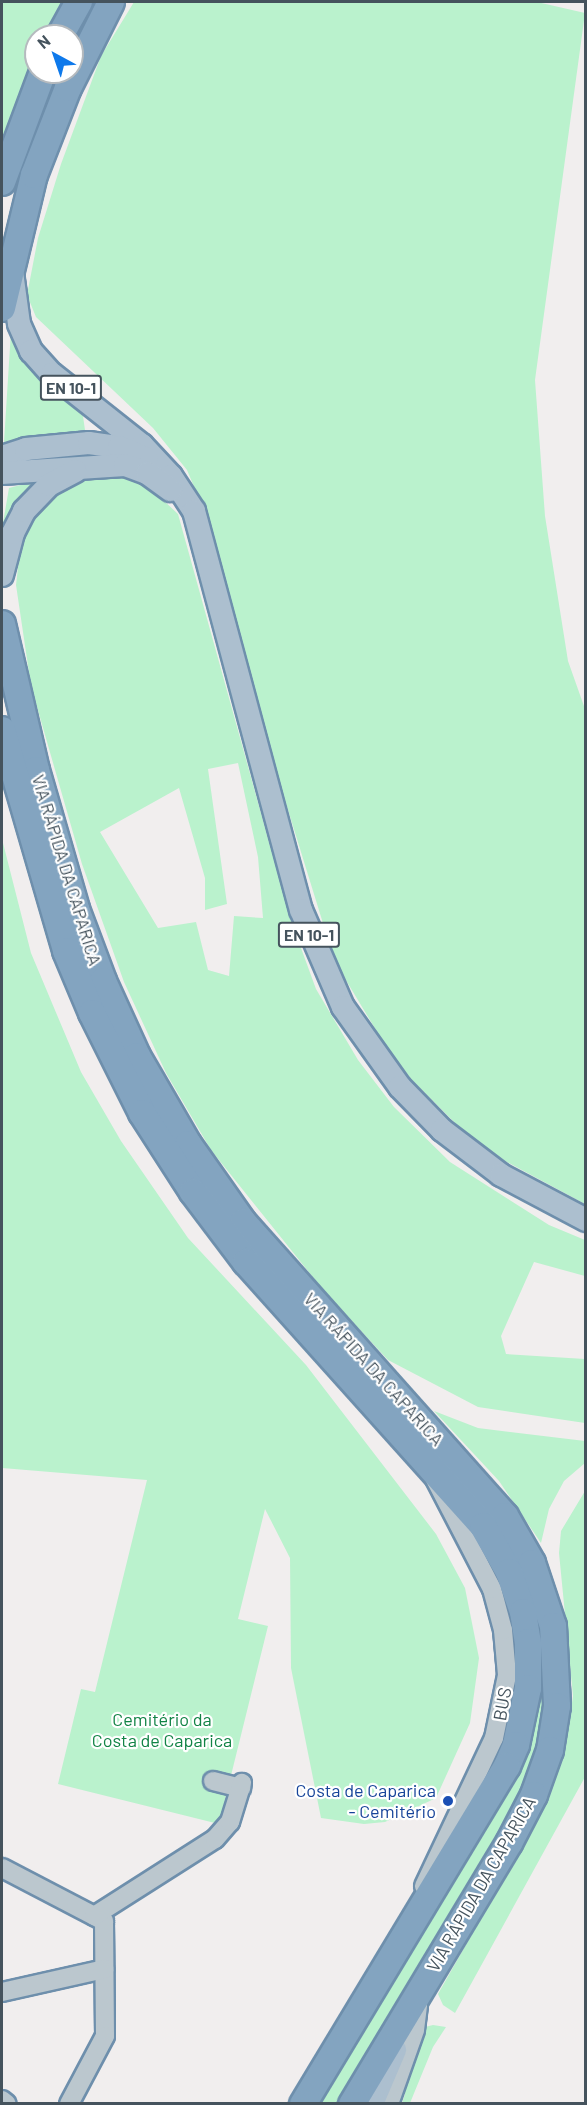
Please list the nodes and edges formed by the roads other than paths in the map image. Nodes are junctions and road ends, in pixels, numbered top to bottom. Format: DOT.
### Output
graph roads {
  1 [pos="79,2"];
  2 [pos="111,2"];
  3 [pos="67,24"];
  4 [pos="39,84"];
  5 [pos="2,182"];
  6 [pos="11,265"];
  7 [pos="2,308"];
  8 [pos="76,392"];
  9 [pos="89,443"];
  10 [pos="99,465"];
  11 [pos="5,468"];
  12 [pos="178,485"];
  13 [pos="204,540"];
  14 [pos="2,575"];
  15 [pos="2,624"];
  16 [pos="2,729"];
  17 [pos="585,1220"];
  18 [pos="213,1780"];
  19 [pos="509,1844"];
  20 [pos="2,1868"];
  21 [pos="99,1918"];
  22 [pos="104,1969"];
  23 [pos="2,1992"];
  24 [pos="418,2005"];
  25 [pos="2,2100"];
  26 [pos="8,2103"];
  27 [pos="69,2103"];
  28 [pos="303,2103"];
  29 [pos="352,2103"];
  30 [pos="372,2103"];
  31 [pos="389,2103"];
  1 -- 3 [label="highway"];
  2 -- 6 [label="highway"];
  4 -- 5 [label="highway"];
  6 -- 7 [label="highway"];
  6 -- 8 [label="main road, EN 10-1"];
  8 -- 9 [label="main road, EN 10-1"];
  8 -- 12 [label="main road, EN 10-1"];
  9 -- 11 [label="main road, EN 10-1"];
  9 -- 12 [label="main road, EN 10-1"];
  10 -- 11 [label="main road, EN 10-1"];
  10 -- 13 [label="main road, EN 10-1"];
  10 -- 14 [label="main road, EN 10-1"];
  12 -- 13 [label="main road, EN 10-1"];
  13 -- 17 [label="main road, EN 10-1"];
  15 -- 19 [label="highway, VIA RÁPIDA DA CAPARICA"];
  16 -- 28 [label="highway, VIA RÁPIDA DA CAPARICA"];
  18 -- 21 [label="street"];
  19 -- 24 [label="main road"];
  19 -- 29 [label="highway, VIA RÁPIDA DA CAPARICA"];
  20 -- 21 [label="street"];
  21 -- 22 [label="street"];
  22 -- 23 [label="street"];
  22 -- 27 [label="street"];
  24 -- 30 [label="main road"];
  24 -- 31 [label="street"];
  25 -- 26 [label="street"];
}
